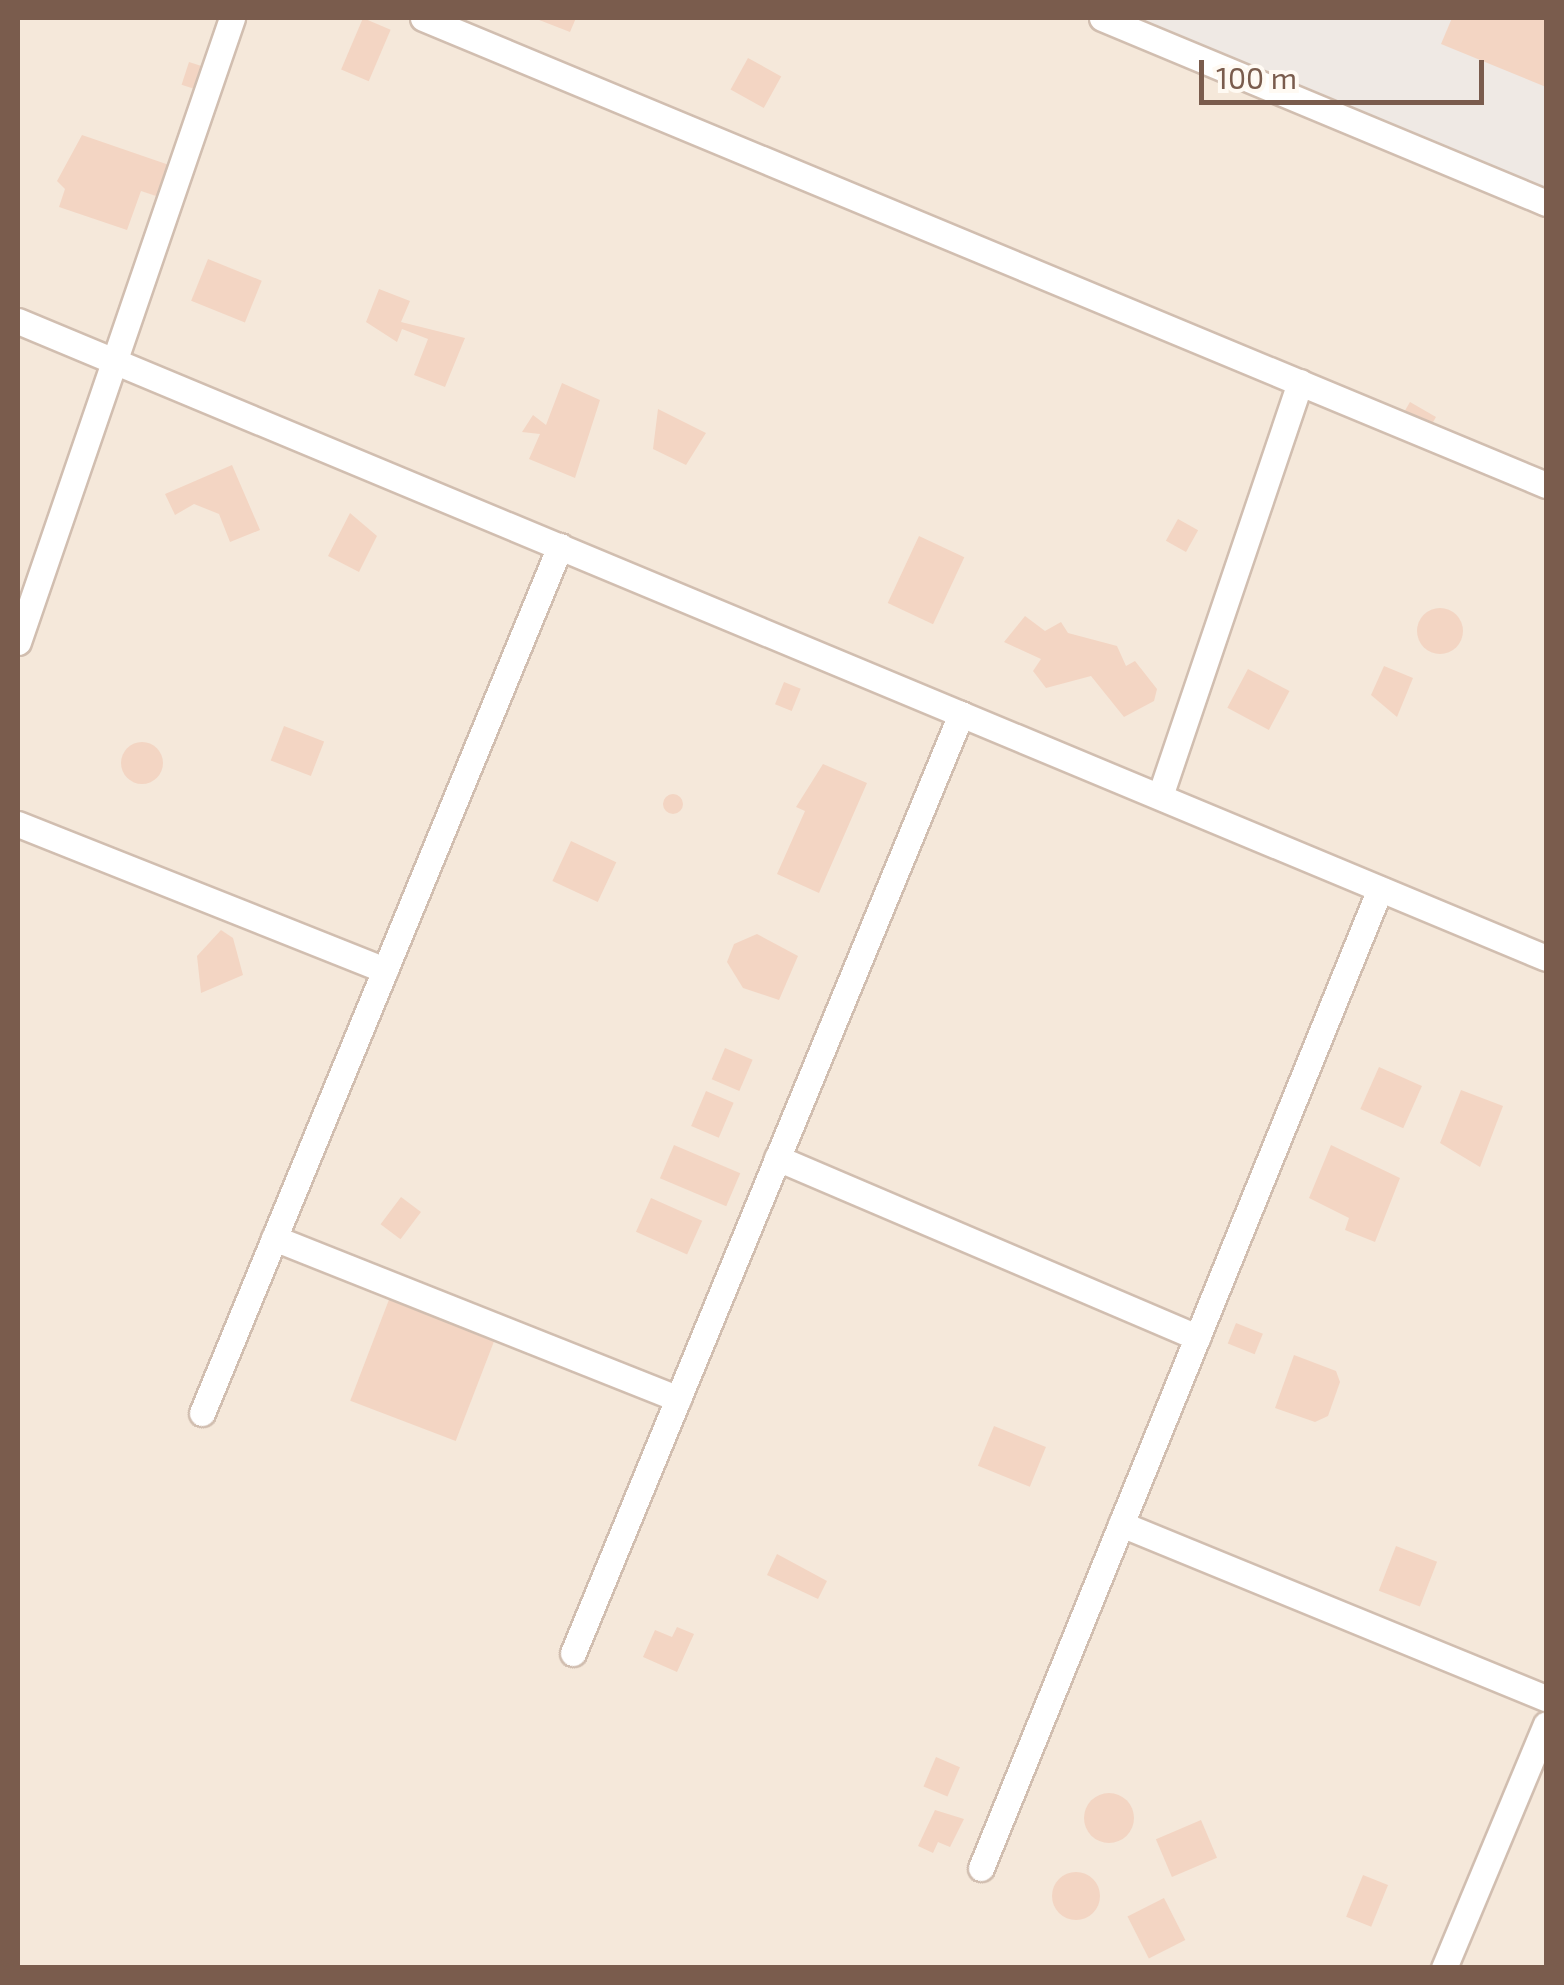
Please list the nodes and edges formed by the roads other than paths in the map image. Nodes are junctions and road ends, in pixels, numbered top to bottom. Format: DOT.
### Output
graph roads {
  1 [pos="232,18"];
  2 [pos="423,18"];
  3 [pos="1102,18"];
  4 [pos="1546,203"];
  5 [pos="18,321"];
  6 [pos="115,360"];
  7 [pos="1300,382"];
  8 [pos="1546,485"];
  9 [pos="560,546"];
  10 [pos="18,642"];
  11 [pos="961,714"];
  12 [pos="1160,796"];
  13 [pos="18,824"];
  14 [pos="1380,889"];
  15 [pos="1546,958"];
  16 [pos="385,970"];
  17 [pos="777,1158"];
  18 [pos="274,1238"];
  19 [pos="1197,1337"];
  20 [pos="678,1399"];
  21 [pos="202,1413"];
  22 [pos="1121,1524"];
  23 [pos="573,1652"];
  24 [pos="1546,1698"];
  25 [pos="1546,1724"];
  26 [pos="980,1868"];
  27 [pos="1444,1968"];
  1 -- 6 [label="street"];
  2 -- 7 [label="street"];
  3 -- 4 [label="street"];
  5 -- 6 [label="street"];
  6 -- 9 [label="street"];
  6 -- 10 [label="street"];
  7 -- 8 [label="street"];
  7 -- 12 [label="street"];
  9 -- 11 [label="street"];
  9 -- 16 [label="street"];
  11 -- 12 [label="street"];
  11 -- 17 [label="street"];
  12 -- 14 [label="street"];
  13 -- 16 [label="street"];
  14 -- 15 [label="street"];
  14 -- 19 [label="street"];
  16 -- 18 [label="street"];
  17 -- 19 [label="street"];
  17 -- 20 [label="street"];
  18 -- 20 [label="street"];
  18 -- 21 [label="street"];
  19 -- 22 [label="street"];
  20 -- 23 [label="street"];
  22 -- 24 [label="street"];
  22 -- 26 [label="street"];
  25 -- 27 [label="street"];
}
